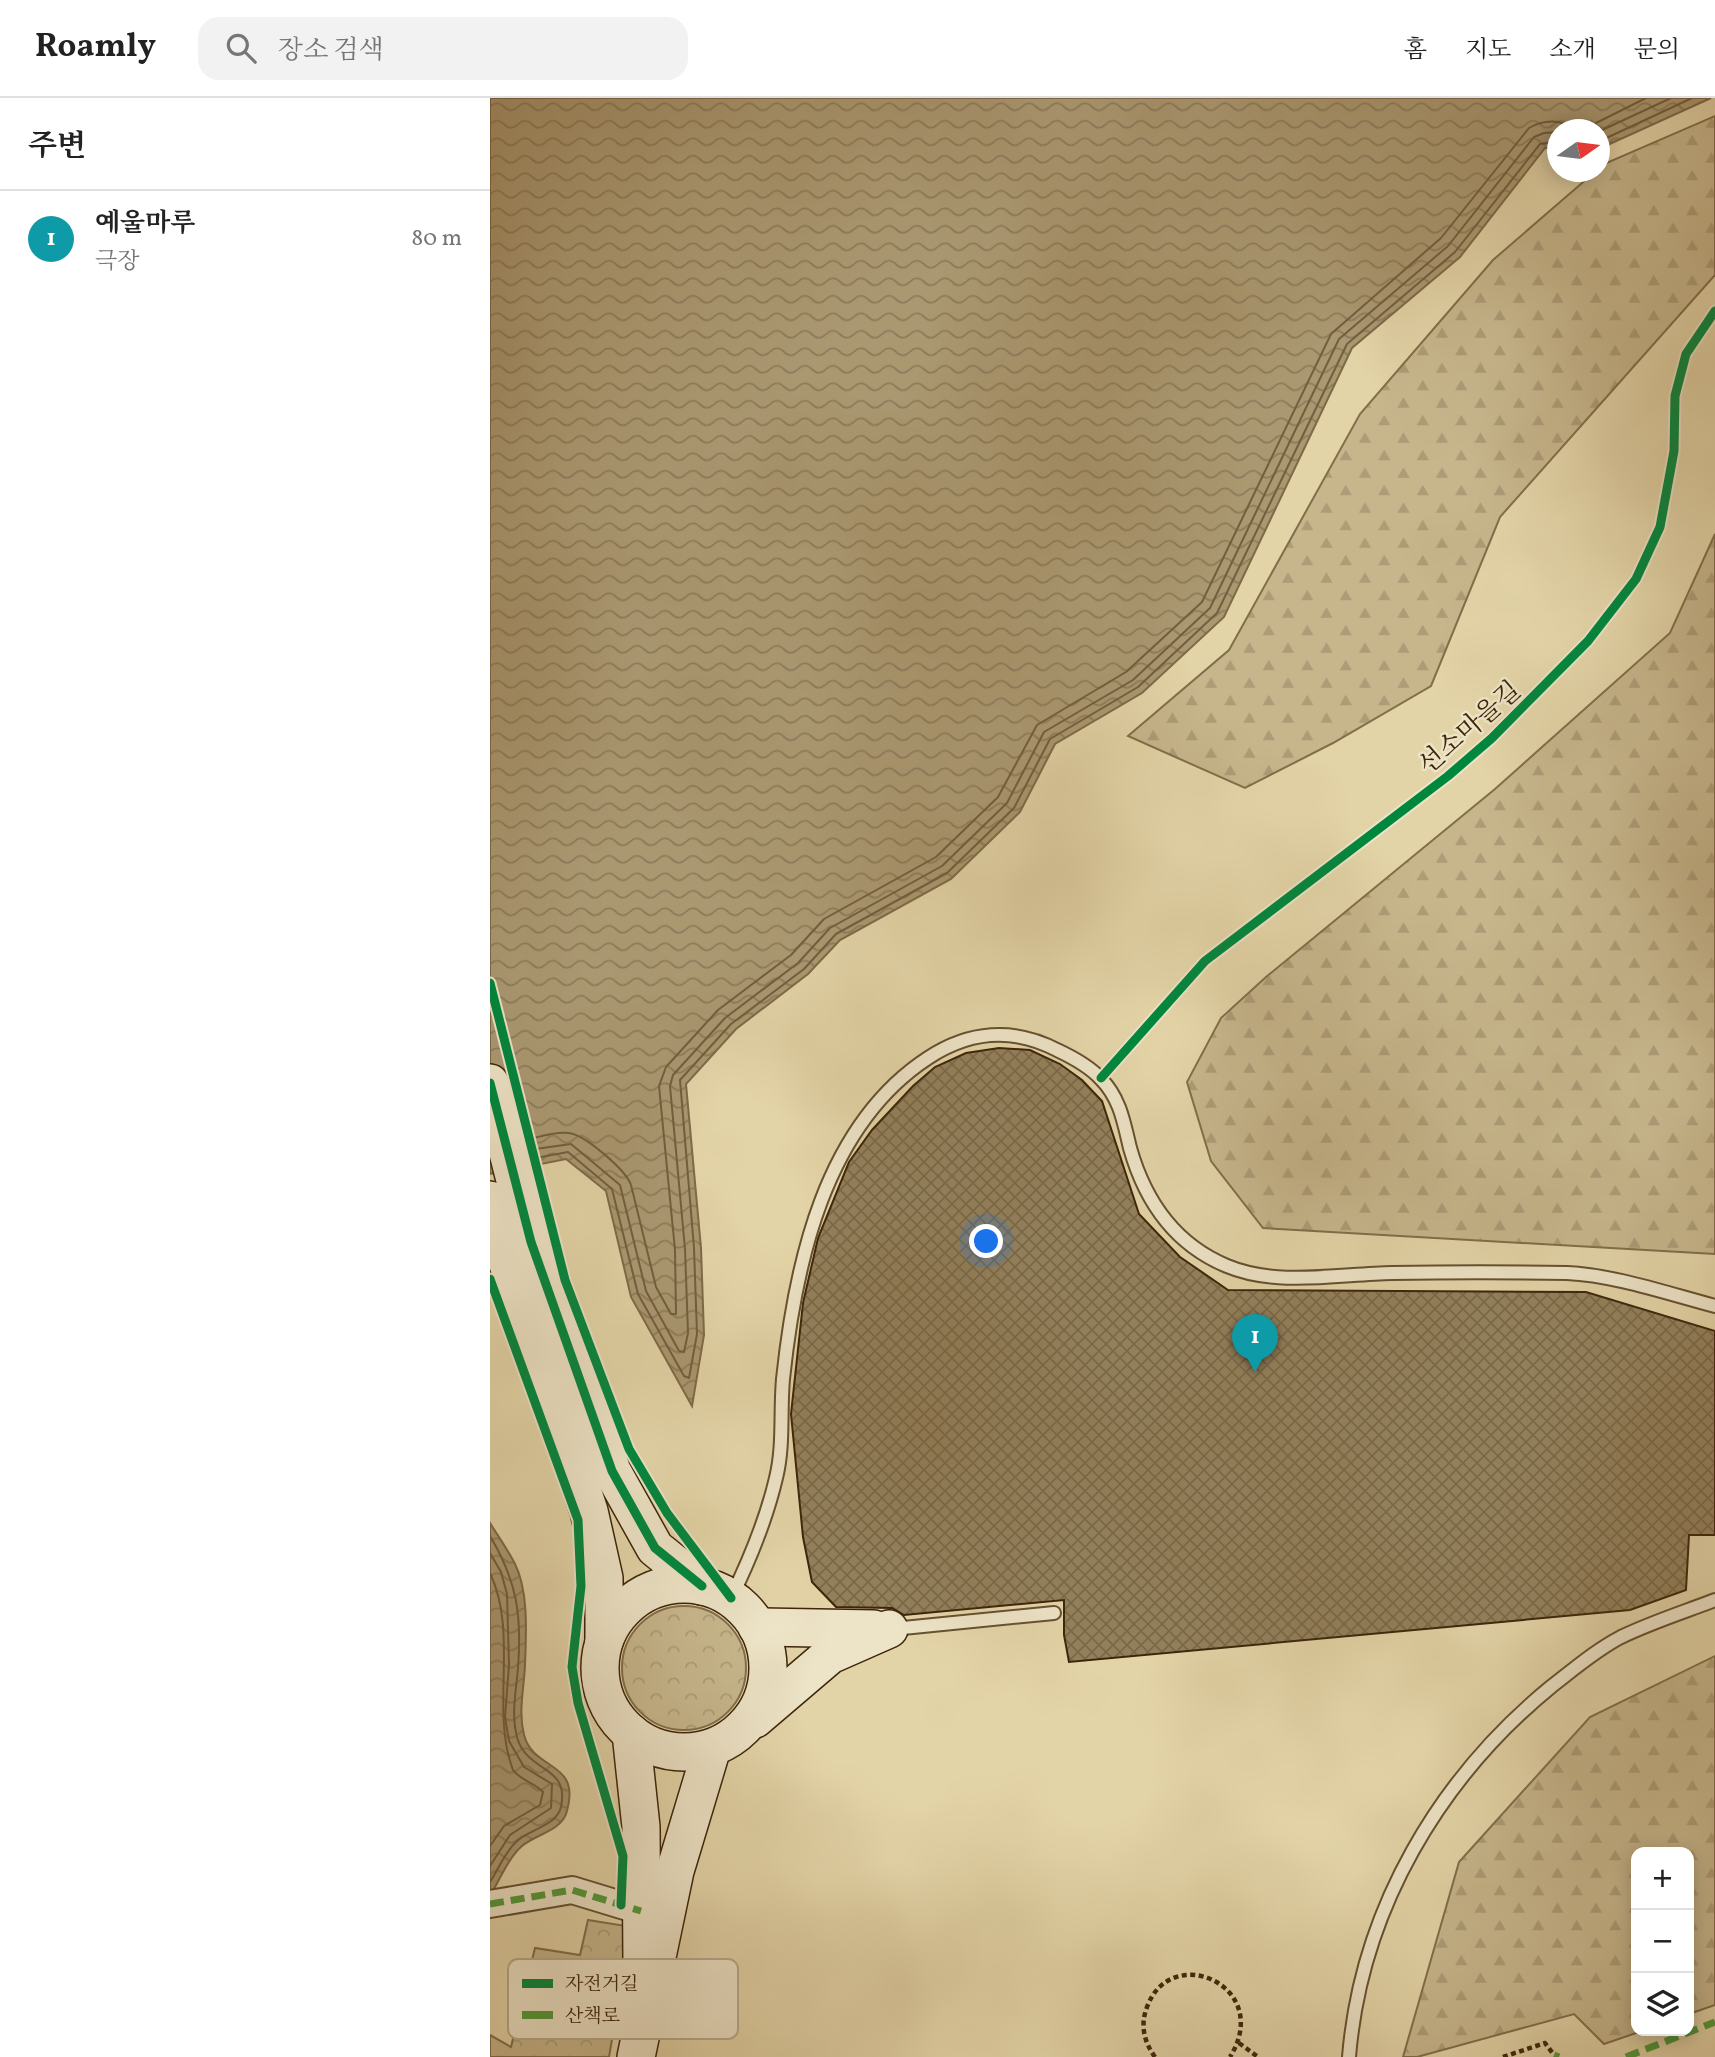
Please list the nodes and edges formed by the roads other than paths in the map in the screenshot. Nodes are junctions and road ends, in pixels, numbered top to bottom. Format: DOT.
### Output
graph roads {
  1 [pos="490,1083"];
  2 [pos="490,1200"];
  3 [pos="517,1247"];
  4 [pos="1715,1306"];
  5 [pos="716,1592"];
  6 [pos="1715,1600"];
  7 [pos="1055,1613"];
  8 [pos="757,1627"];
  9 [pos="889,1629"];
  10 [pos="604,1641"];
  11 [pos="746,1726"];
  12 [pos="631,1733"];
  13 [pos="712,1748"];
  14 [pos="490,1904"];
  15 [pos="641,1911"];
  16 [pos="640,1959"];
  17 [pos="656,1959"];
  18 [pos="1349,2057"];
  1 -- 3 [label="street"];
  2 -- 3 [label="street"];
  3 -- 5 [label="street"];
  3 -- 10 [label="street"];
  4 -- 5 [label="lane"];
  5 -- 8 [label="street"];
  5 -- 10 [label="street"];
  6 -- 18 [label="lane"];
  7 -- 9 [label="lane"];
  8 -- 9 [label="street"];
  8 -- 11 [label="street"];
  9 -- 11 [label="street"];
  10 -- 12 [label="street"];
  11 -- 13 [label="street"];
  12 -- 13 [label="street"];
  12 -- 15 [label="street"];
  13 -- 17 [label="street"];
  14 -- 15 [label="street"];
  15 -- 16 [label="street"];
}
